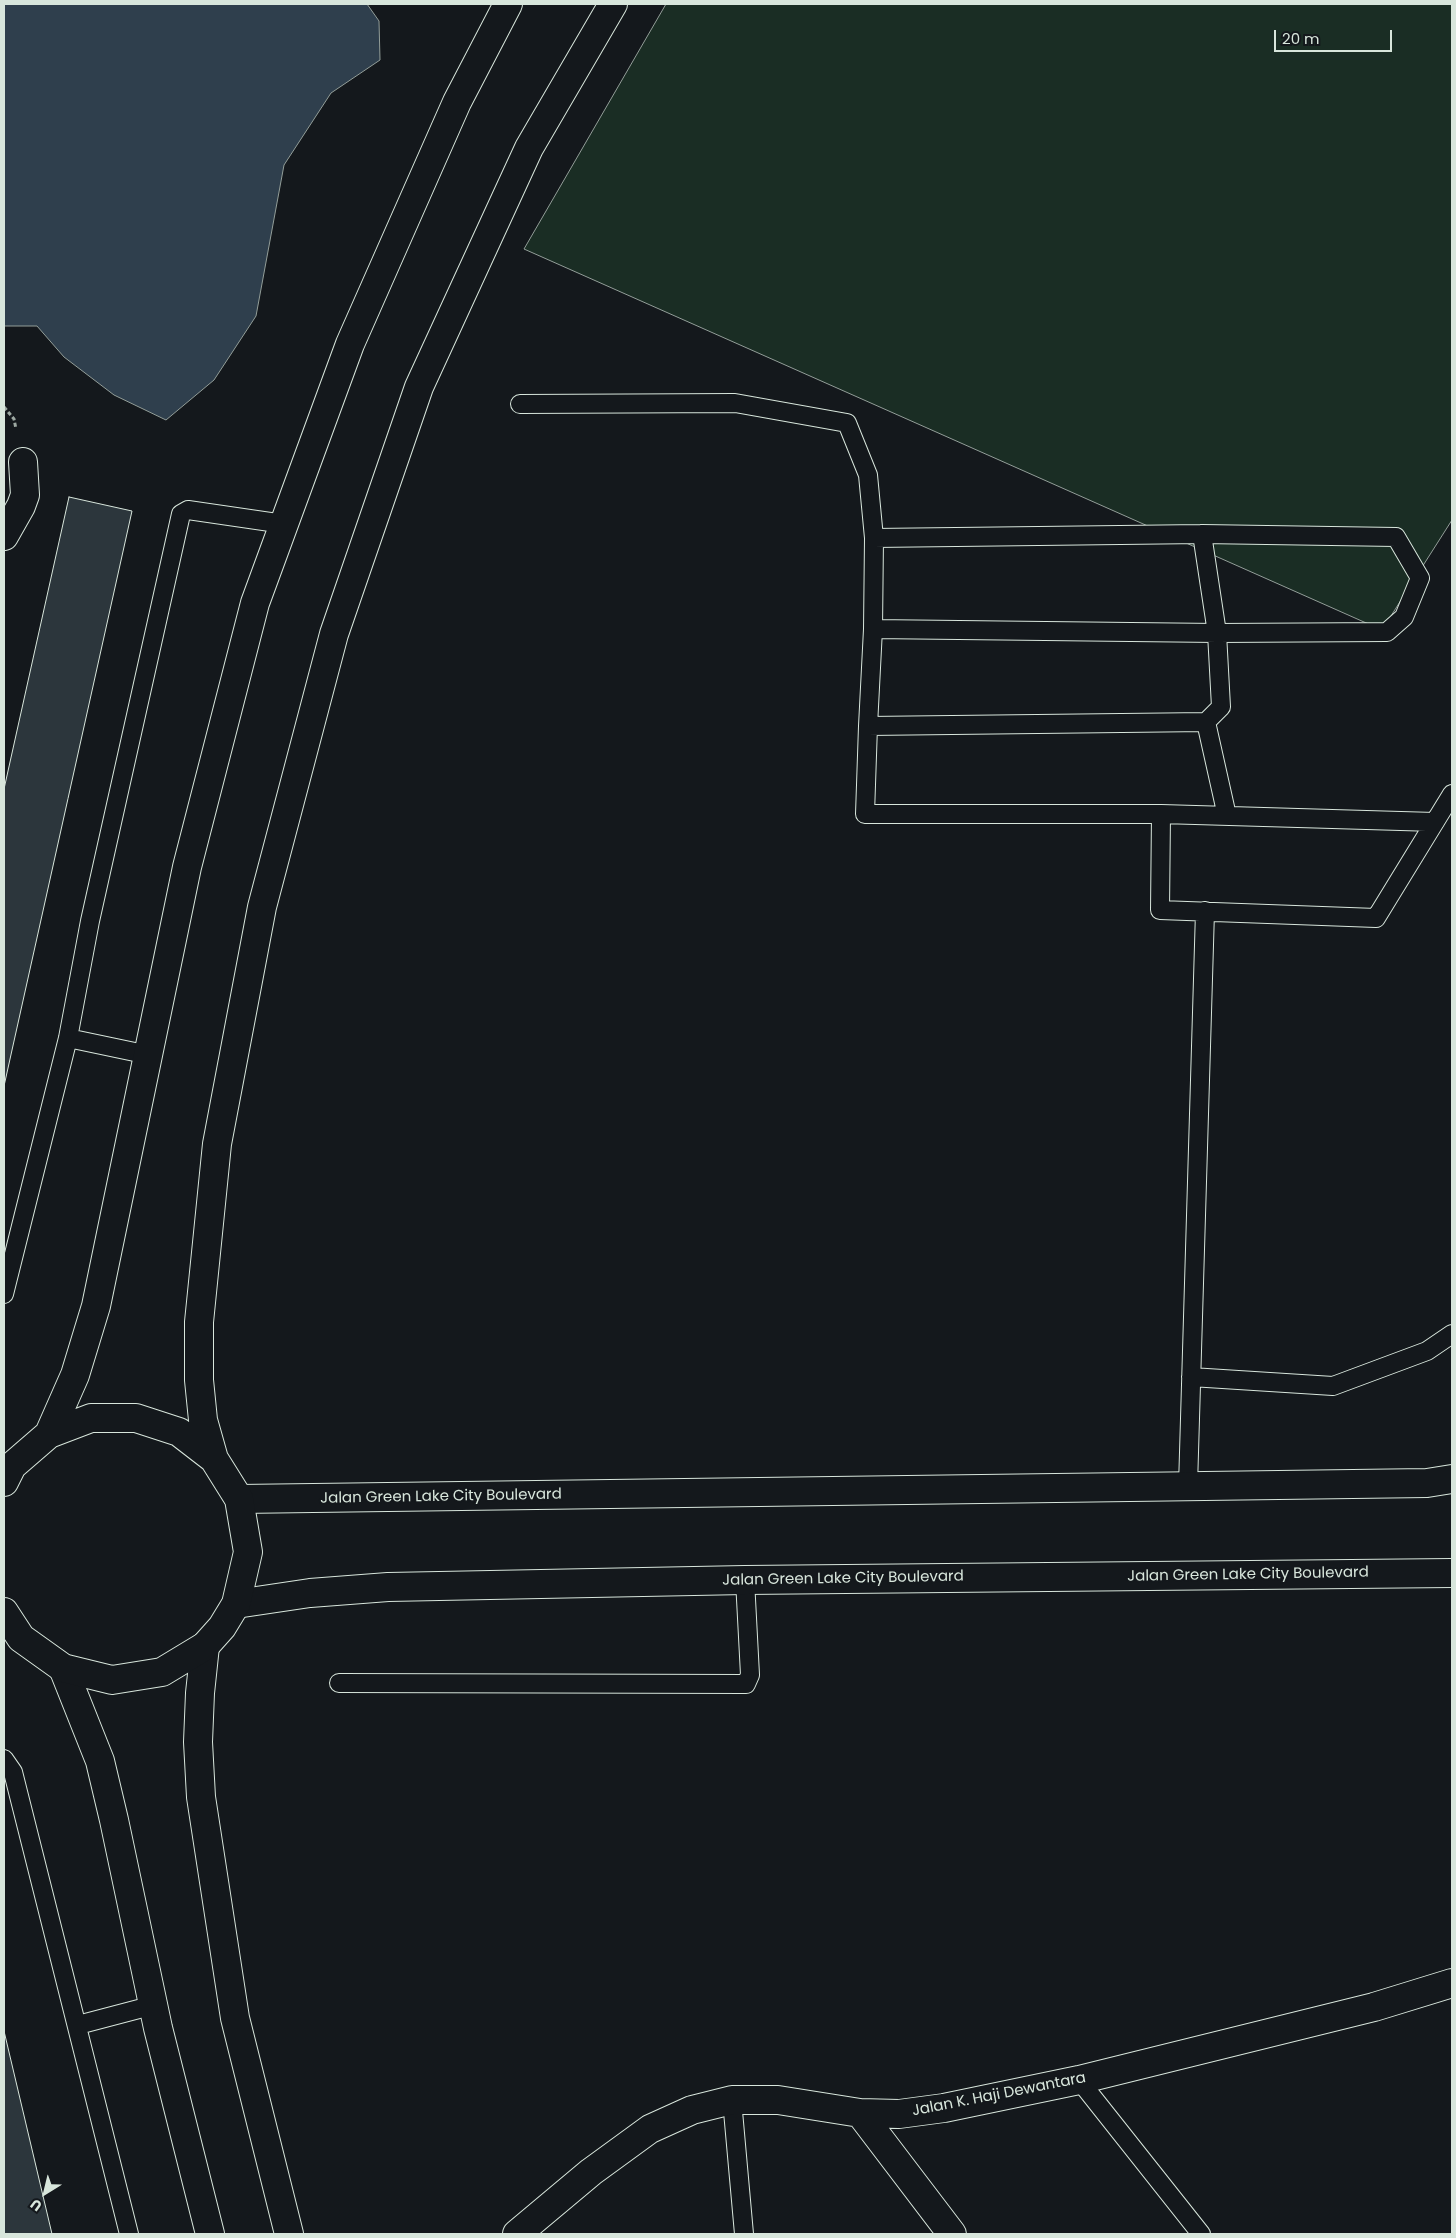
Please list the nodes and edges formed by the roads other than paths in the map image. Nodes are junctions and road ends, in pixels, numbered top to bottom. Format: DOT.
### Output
graph roads {
  1 [pos="508,4"];
  2 [pos="613,4"];
  3 [pos="520,404"];
  4 [pos="23,462"];
  5 [pos="284,524"];
  6 [pos="1202,534"];
  7 [pos="4,536"];
  8 [pos="874,538"];
  9 [pos="873,630"];
  10 [pos="1217,633"];
  11 [pos="1206,722"];
  12 [pos="868,726"];
  13 [pos="1452,794"];
  14 [pos="1161,814"];
  15 [pos="1227,816"];
  16 [pos="1435,822"];
  17 [pos="1205,912"];
  18 [pos="68,1038"];
  19 [pos="149,1055"];
  20 [pos="4,1294"];
  21 [pos="1452,1334"];
  22 [pos="1191,1377"];
  23 [pos="50,1434"];
  24 [pos="214,1459"];
  25 [pos="7,1472"];
  26 [pos="1452,1479"];
  27 [pos="1188,1486"];
  28 [pos="239,1499"];
  29 [pos="1452,1573"];
  30 [pos="745,1580"];
  31 [pos="236,1604"];
  32 [pos="4,1612"];
  33 [pos="12,1634"];
  34 [pos="205,1646"];
  35 [pos="63,1668"];
  36 [pos="339,1683"];
  37 [pos="4,1760"];
  38 [pos="1452,1983"];
  39 [pos="154,2005"];
  40 [pos="78,2025"];
  41 [pos="1080,2080"];
  42 [pos="732,2100"];
  43 [pos="860,2113"];
  44 [pos="129,2234"];
  45 [pos="210,2234"];
  46 [pos="288,2234"];
  47 [pos="517,2234"];
  48 [pos="744,2234"];
  49 [pos="952,2234"];
  50 [pos="1201,2234"];
  1 -- 5 [label="street"];
  2 -- 24 [label="street"];
  3 -- 8 [label="lane"];
  4 -- 7 [label="street"];
  5 -- 18 [label="lane"];
  5 -- 19 [label="street"];
  6 -- 8 [label="lane"];
  6 -- 10 [label="lane"];
  6 -- 10 [label="lane"];
  8 -- 9 [label="lane"];
  9 -- 10 [label="lane"];
  9 -- 12 [label="lane"];
  10 -- 11 [label="lane"];
  11 -- 12 [label="lane"];
  11 -- 15 [label="lane"];
  12 -- 14 [label="lane"];
  13 -- 16 [label="lane"];
  14 -- 15 [label="lane"];
  14 -- 17 [label="lane"];
  15 -- 16 [label="lane"];
  16 -- 17 [label="lane"];
  17 -- 22 [label="lane"];
  18 -- 19 [label="lane"];
  18 -- 20 [label="lane"];
  19 -- 23 [label="street"];
  21 -- 22 [label="lane"];
  22 -- 27 [label="lane"];
  23 -- 24 [label="street"];
  23 -- 25 [label="street"];
  24 -- 28 [label="street"];
  26 -- 27 [label="street, Jalan Green Lake City Boulevard"];
  27 -- 28 [label="street, Jalan Green Lake City Boulevard"];
  28 -- 31 [label="street"];
  29 -- 30 [label="street, Jalan Green Lake City Boulevard"];
  30 -- 31 [label="street, Jalan Green Lake City Boulevard"];
  30 -- 36 [label="lane"];
  31 -- 34 [label="street"];
  32 -- 33 [label="street"];
  33 -- 35 [label="street"];
  34 -- 35 [label="street"];
  34 -- 46 [label="street"];
  35 -- 39 [label="street"];
  37 -- 40 [label="lane"];
  38 -- 41 [label="street, Jalan K. Haji Dewantara"];
  39 -- 40 [label="lane"];
  39 -- 45 [label="street"];
  40 -- 44 [label="lane"];
  41 -- 43 [label="street, Jalan K. Haji Dewantara"];
  41 -- 50 [label="lane"];
  42 -- 43 [label="street, Jalan K. Haji Dewantara"];
  42 -- 47 [label="street, Jalan K. Haji Dewantara"];
  42 -- 48 [label="lane"];
  43 -- 49 [label="street"];
}
